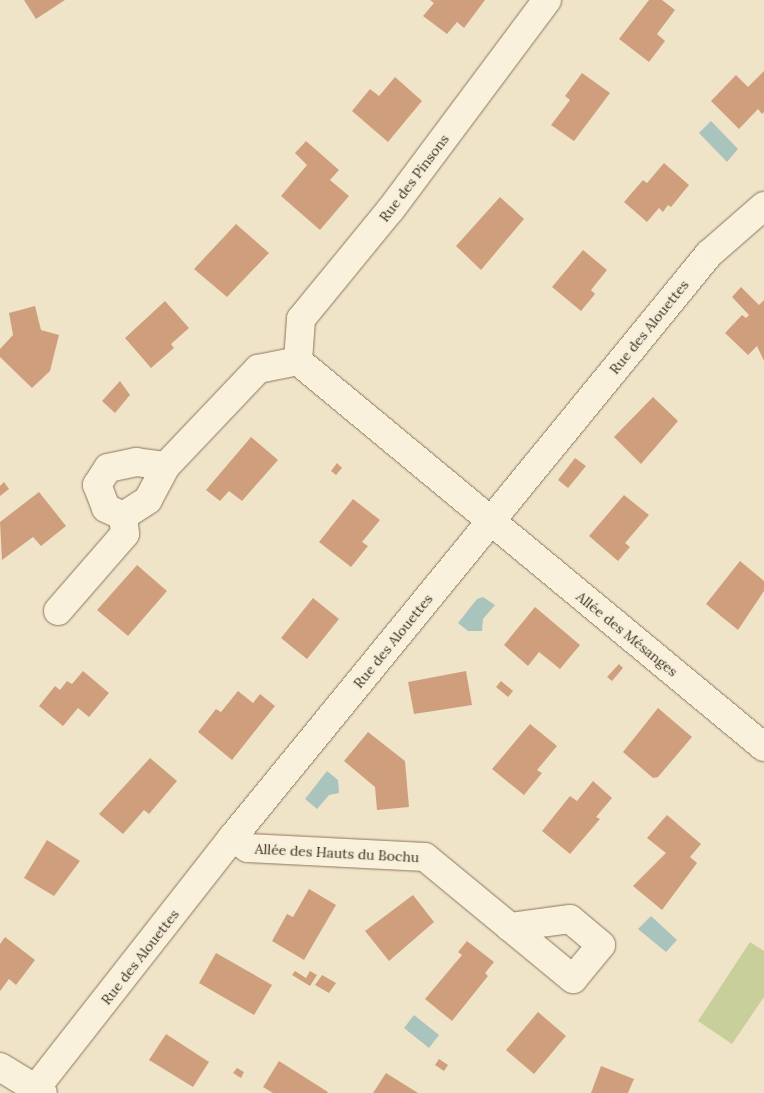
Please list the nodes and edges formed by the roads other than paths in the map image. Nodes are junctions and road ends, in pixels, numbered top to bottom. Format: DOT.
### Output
graph roads {
  1 [pos="547,0"];
  2 [pos="764,206"];
  3 [pos="298,362"];
  4 [pos="166,466"];
  5 [pos="122,516"];
  6 [pos="490,522"];
  7 [pos="58,611"];
  8 [pos="764,747"];
  9 [pos="232,838"];
  10 [pos="510,927"];
  11 [pos="2,1073"];
  12 [pos="40,1091"];
  1 -- 3 [label="street, Rue des Pinsons"];
  2 -- 6 [label="street, Rue des Alouettes"];
  3 -- 4 [label="street"];
  3 -- 6 [label="street"];
  4 -- 5 [label="street"];
  4 -- 5 [label="street"];
  5 -- 7 [label="street"];
  6 -- 8 [label="street, Allée des Mésanges"];
  6 -- 9 [label="street, Rue des Alouettes"];
  9 -- 10 [label="street, Allée des Hauts du Bochu"];
  9 -- 12 [label="street, Rue des Alouettes"];
  11 -- 12 [label="street"];
}
